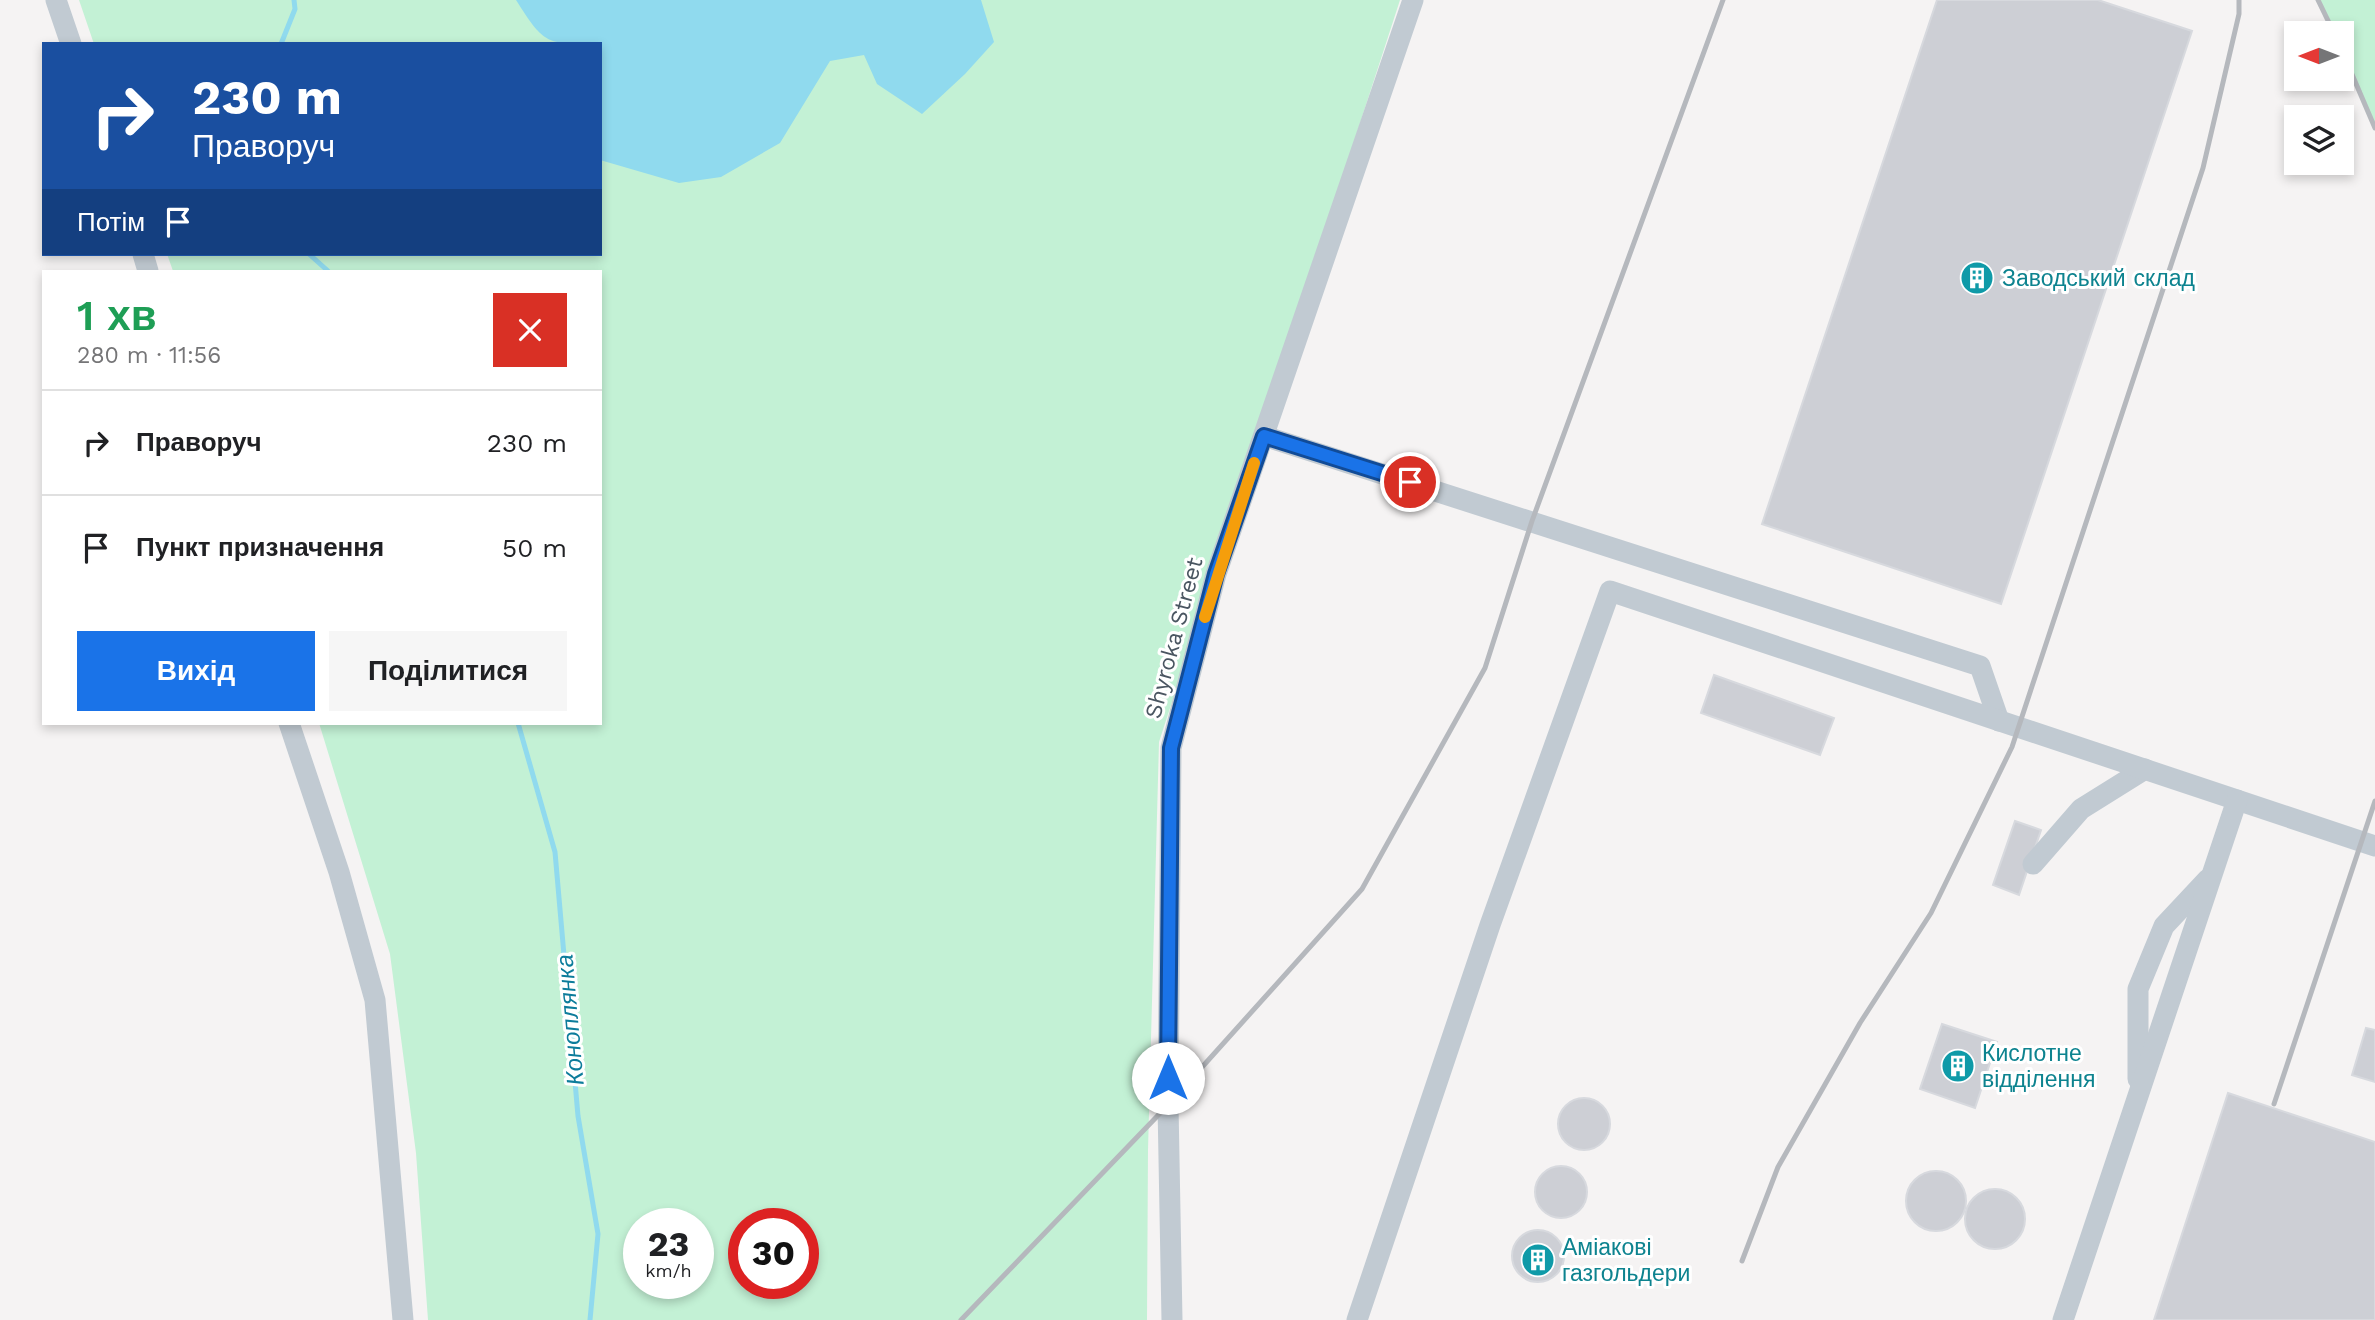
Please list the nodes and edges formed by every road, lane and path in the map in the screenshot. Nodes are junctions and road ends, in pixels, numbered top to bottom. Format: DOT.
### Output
graph roads {
  1 [pos="57,0"];
  2 [pos="1413,0"];
  3 [pos="70,42"];
  4 [pos="1264,436"];
  5 [pos="1999,721"];
  6 [pos="290,725"];
  7 [pos="2145,769"];
  8 [pos="2237,800"];
  9 [pos="2375,846"];
  10 [pos="2033,864"];
  11 [pos="2212,875"];
  12 [pos="2138,1098"];
  13 [pos="403,1320"];
  14 [pos="1172,1320"];
  15 [pos="1357,1320"];
  16 [pos="2063,1320"];
  1 -- 3 [label="street"];
  2 -- 4 [label="street, Shyroka Street"];
  4 -- 5 [label="street"];
  4 -- 14 [label="street, Shyroka Street"];
  5 -- 7 [label="street"];
  5 -- 15 [label="street"];
  6 -- 13 [label="street"];
  7 -- 8 [label="street"];
  7 -- 10 [label="street"];
  8 -- 9 [label="street"];
  8 -- 11 [label="street"];
  11 -- 12 [label="street"];
  11 -- 12 [label="street"];
  12 -- 16 [label="street"];
}
